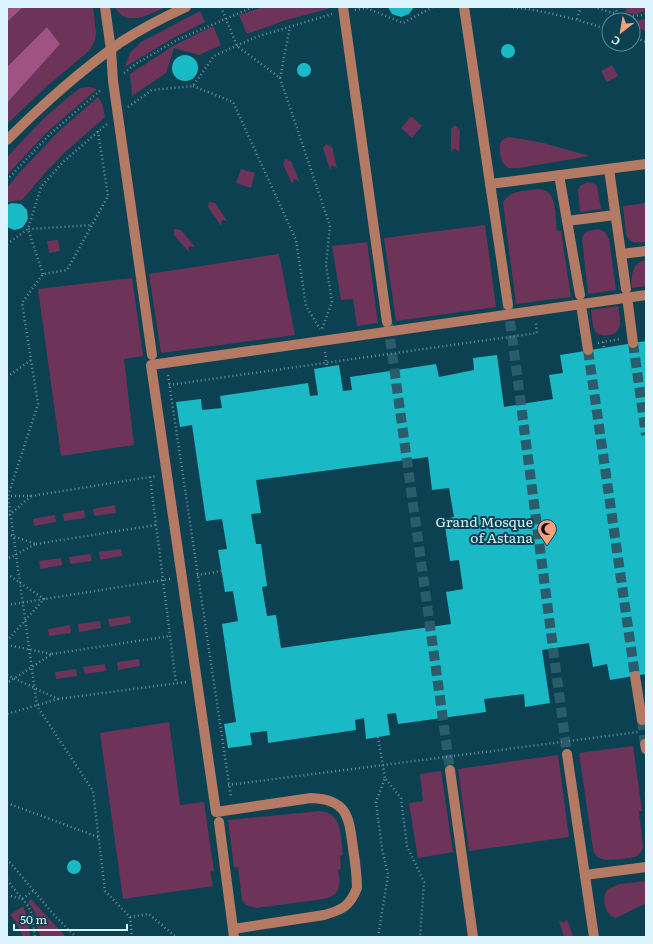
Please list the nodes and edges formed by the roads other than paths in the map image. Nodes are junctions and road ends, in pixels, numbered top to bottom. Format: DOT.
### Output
graph roads {
  1 [pos="105,7"];
  2 [pos="186,7"];
  3 [pos="464,7"];
  4 [pos="344,9"];
  5 [pos="111,50"];
  6 [pos="7,140"];
  7 [pos="646,164"];
  8 [pos="608,169"];
  9 [pos="559,175"];
  10 [pos="490,184"];
  11 [pos="615,215"];
  12 [pos="567,221"];
  13 [pos="646,251"];
  14 [pos="621,254"];
  15 [pos="626,289"];
  16 [pos="580,295"];
  17 [pos="646,295"];
  18 [pos="628,304"];
  19 [pos="508,305"];
  20 [pos="582,311"];
  21 [pos="387,322"];
  22 [pos="633,340"];
  23 [pos="587,347"];
  24 [pos="152,355"];
  25 [pos="635,676"];
  26 [pos="642,720"];
  27 [pos="567,754"];
  28 [pos="450,770"];
  29 [pos="219,822"];
  30 [pos="646,867"];
  31 [pos="585,875"];
  32 [pos="234,933"];
  33 [pos="473,937"];
  34 [pos="594,937"];
  1 -- 5 [label="lane"];
  2 -- 5 [label="lane"];
  3 -- 10 [label="lane"];
  4 -- 21 [label="lane"];
  5 -- 6 [label="lane"];
  5 -- 24 [label="lane"];
  7 -- 8 [label="lane"];
  8 -- 9 [label="lane"];
  8 -- 11 [label="lane"];
  9 -- 10 [label="lane"];
  9 -- 12 [label="lane"];
  10 -- 19 [label="lane"];
  11 -- 12 [label="lane"];
  11 -- 14 [label="lane"];
  12 -- 16 [label="lane"];
  13 -- 14 [label="lane"];
  14 -- 15 [label="lane"];
  17 -- 32 [label="lane"];
  18 -- 22 [label="lane"];
  20 -- 23 [label="lane"];
  25 -- 26 [label="lane"];
  27 -- 31 [label="lane"];
  28 -- 33 [label="lane"];
  29 -- 32 [label="lane"];
  30 -- 31 [label="lane"];
  31 -- 34 [label="lane"];
}
